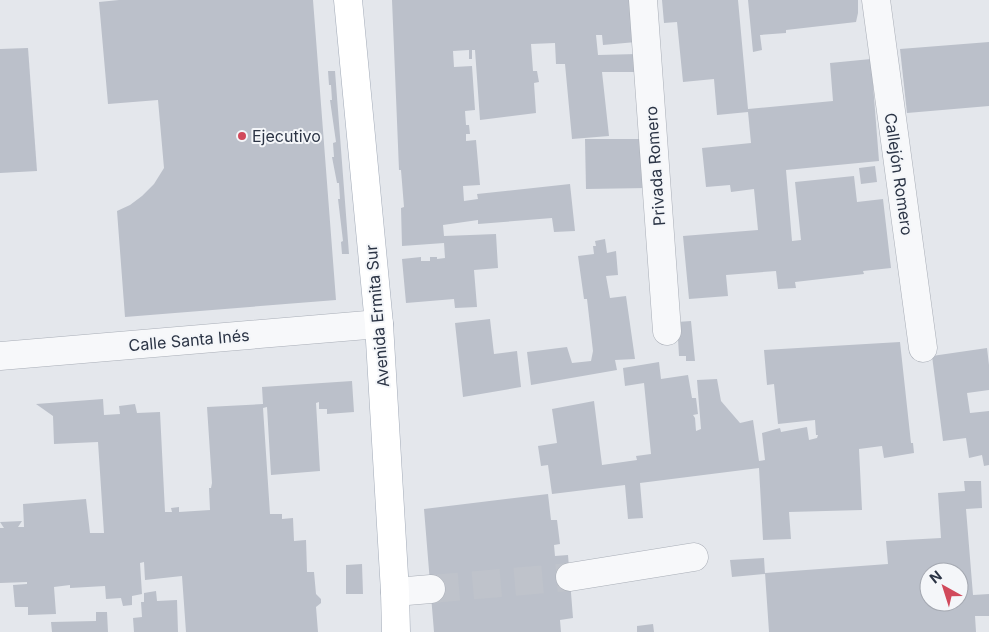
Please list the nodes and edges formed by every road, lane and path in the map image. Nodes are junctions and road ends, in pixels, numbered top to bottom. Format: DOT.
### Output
graph roads {
  1 [pos="348,0"];
  2 [pos="643,0"];
  3 [pos="876,0"];
  4 [pos="379,324"];
  5 [pos="667,331"];
  6 [pos="923,348"];
  7 [pos="0,356"];
  8 [pos="694,557"];
  9 [pos="570,577"];
  10 [pos="431,588"];
  11 [pos="395,592"];
  12 [pos="396,632"];
  1 -- 4 [label="main road, Avenida Ermita Sur"];
  2 -- 5 [label="street, Privada Romero"];
  3 -- 6 [label="street, Callejón Romero"];
  4 -- 7 [label="street, Calle Santa Inés"];
  4 -- 11 [label="main road, Avenida Ermita Sur"];
  8 -- 9 [label="street"];
  10 -- 11 [label="street"];
  11 -- 12 [label="main road, Avenida Ermita Sur"];
}
